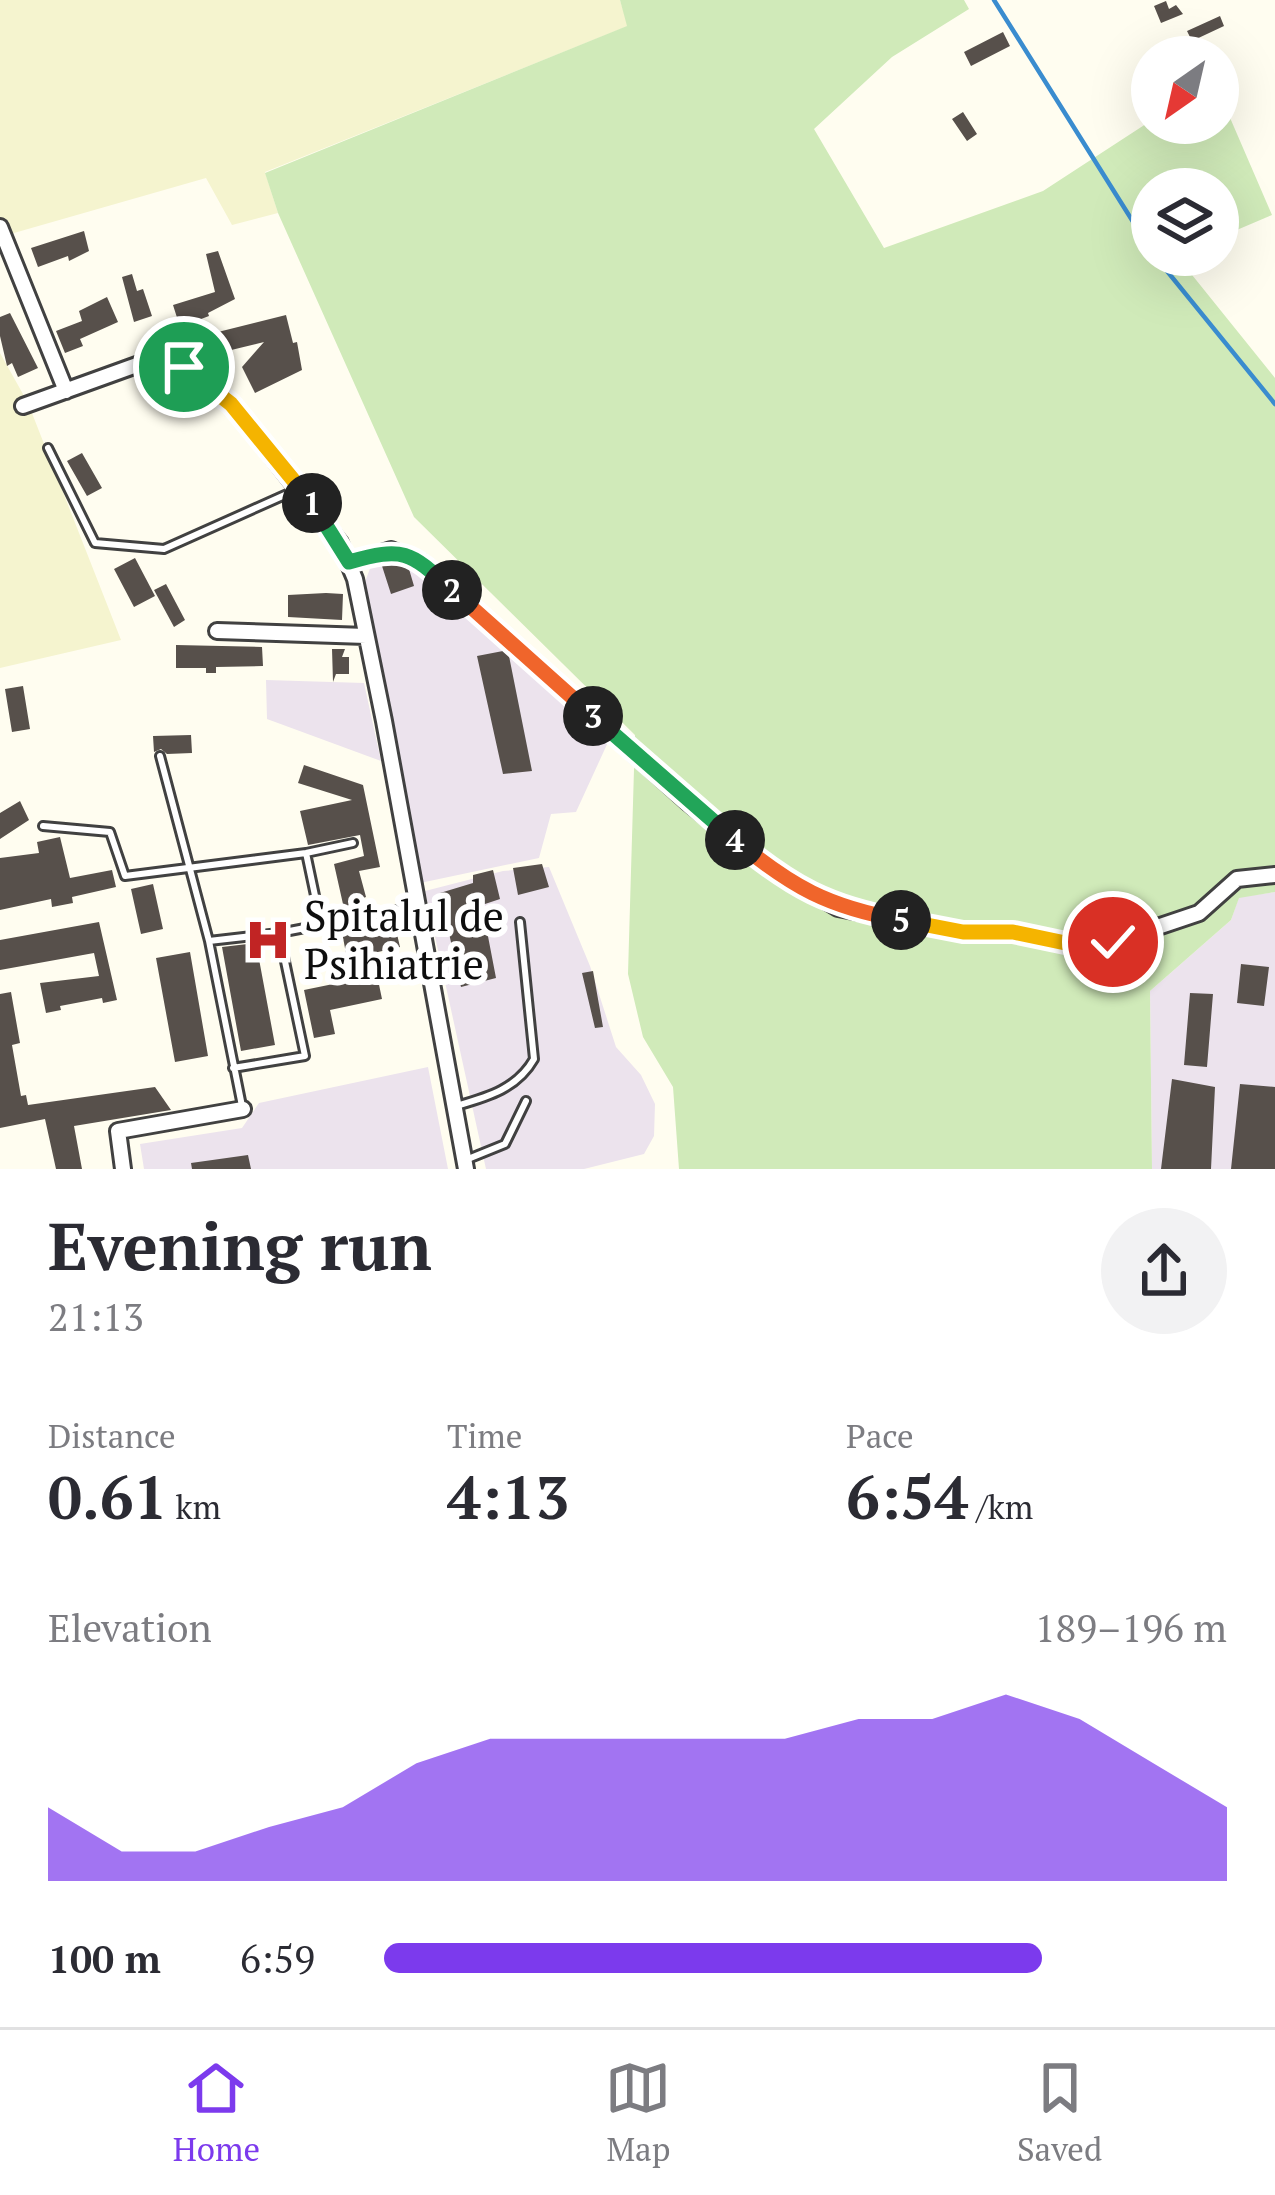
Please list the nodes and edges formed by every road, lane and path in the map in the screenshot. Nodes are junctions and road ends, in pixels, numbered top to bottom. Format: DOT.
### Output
graph roads {
  1 [pos="0,227"];
  2 [pos="66,391"];
  3 [pos="23,406"];
  4 [pos="48,448"];
  5 [pos="300,488"];
  6 [pos="349,562"];
  7 [pos="218,632"];
  8 [pos="367,636"];
  9 [pos="160,756"];
  10 [pos="43,826"];
  11 [pos="353,843"];
  12 [pos="307,853"];
  13 [pos="189,869"];
  14 [pos="1275,875"];
  15 [pos="404,909"];
  16 [pos="520,922"];
  17 [pos="321,924"];
  18 [pos="279,933"];
  19 [pos="209,941"];
  20 [pos="233,1068"];
  21 [pos="526,1101"];
  22 [pos="456,1106"];
  23 [pos="243,1109"];
  24 [pos="465,1165"];
  25 [pos="123,1169"];
  1 -- 2 [label="street"];
  2 -- 3 [label="street"];
  2 -- 5 [label="street"];
  4 -- 5 [label="lane"];
  5 -- 6 [label="street"];
  6 -- 8 [label="street"];
  6 -- 14 [label="street"];
  7 -- 8 [label="street"];
  8 -- 22 [label="street"];
  9 -- 13 [label="lane"];
  10 -- 13 [label="lane"];
  11 -- 12 [label="lane"];
  12 -- 13 [label="lane"];
  12 -- 17 [label="lane"];
  13 -- 19 [label="lane"];
  15 -- 17 [label="lane"];
  16 -- 22 [label="lane"];
  17 -- 18 [label="lane"];
  18 -- 19 [label="lane"];
  18 -- 20 [label="lane"];
  19 -- 20 [label="lane"];
  20 -- 23 [label="lane"];
  21 -- 24 [label="lane"];
  22 -- 24 [label="street"];
  23 -- 25 [label="street"];
}
